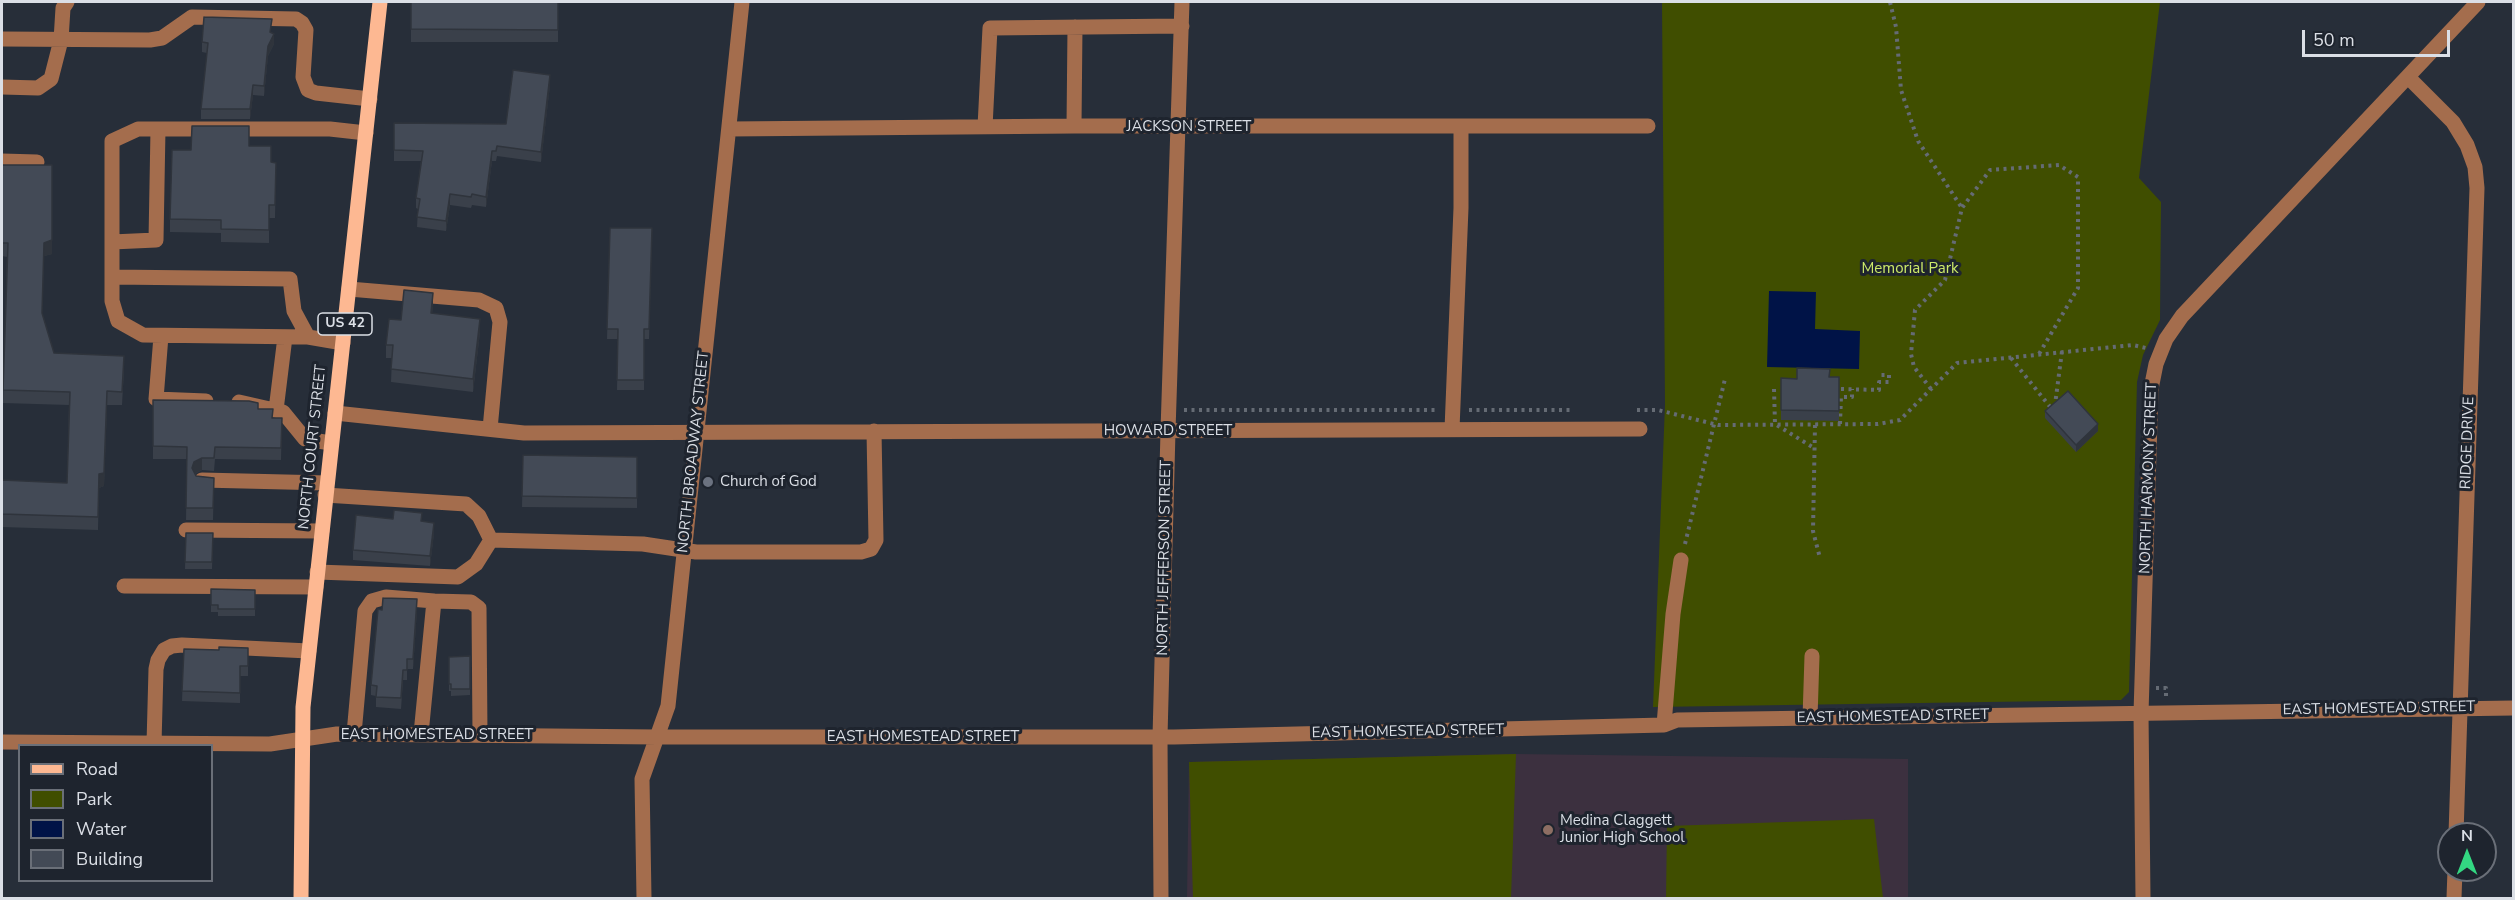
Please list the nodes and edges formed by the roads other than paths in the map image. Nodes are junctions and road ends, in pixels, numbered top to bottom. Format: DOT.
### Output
graph roads {
  1 [pos="67,2"];
  2 [pos="380,2"];
  3 [pos="742,2"];
  4 [pos="1182,2"];
  5 [pos="2478,2"];
  6 [pos="1182,26"];
  7 [pos="1075,27"];
  8 [pos="2,39"];
  9 [pos="61,40"];
  10 [pos="2408,77"];
  11 [pos="2,87"];
  12 [pos="370,99"];
  13 [pos="1074,126"];
  14 [pos="1461,126"];
  15 [pos="1648,126"];
  16 [pos="985,127"];
  17 [pos="1179,127"];
  18 [pos="158,129"];
  19 [pos="729,129"];
  20 [pos="366,133"];
  21 [pos="2,161"];
  22 [pos="38,162"];
  23 [pos="112,242"];
  24 [pos="112,277"];
  25 [pos="348,289"];
  26 [pos="160,336"];
  27 [pos="285,337"];
  28 [pos="308,337"];
  29 [pos="343,343"];
  30 [pos="276,410"];
  31 [pos="335,413"];
  32 [pos="490,429"];
  33 [pos="1452,429"];
  34 [pos="1640,429"];
  35 [pos="874,431"];
  36 [pos="1168,431"];
  37 [pos="696,432"];
  38 [pos="331,443"];
  39 [pos="202,480"];
  40 [pos="326,489"];
  41 [pos="186,530"];
  42 [pos="322,531"];
  43 [pos="491,540"];
  44 [pos="683,551"];
  45 [pos="1681,560"];
  46 [pos="317,579"];
  47 [pos="124,586"];
  48 [pos="434,601"];
  49 [pos="309,651"];
  50 [pos="1812,656"];
  51 [pos="2459,708"];
  52 [pos="2514,708"];
  53 [pos="2141,712"];
  54 [pos="1810,718"];
  55 [pos="1664,725"];
  56 [pos="354,734"];
  57 [pos="421,734"];
  58 [pos="480,735"];
  59 [pos="658,737"];
  60 [pos="1160,737"];
  61 [pos="302,739"];
  62 [pos="2,742"];
  63 [pos="154,744"];
  64 [pos="2456,822"];
  65 [pos="2455,882"];
  66 [pos="301,898"];
  67 [pos="644,898"];
  68 [pos="1161,898"];
  69 [pos="2143,898"];
  70 [pos="2454,898"];
  1 -- 9 [label="street"];
  2 -- 12 [label="main road, NORTH COURT STREET / US 42"];
  3 -- 19 [label="street, NORTH BROADWAY STREET"];
  4 -- 6 [label="street, NORTH JEFFERSON STREET"];
  5 -- 10 [label="street, NORTH HARMONY STREET"];
  6 -- 7 [label="street"];
  6 -- 17 [label="street, NORTH JEFFERSON STREET"];
  7 -- 13 [label="street"];
  7 -- 16 [label="street"];
  8 -- 9 [label="street"];
  9 -- 11 [label="street"];
  9 -- 12 [label="street"];
  10 -- 51 [label="street, RIDGE DRIVE"];
  10 -- 53 [label="street, NORTH HARMONY STREET"];
  12 -- 20 [label="main road, NORTH COURT STREET / US 42"];
  13 -- 16 [label="street, JACKSON STREET"];
  13 -- 17 [label="street, JACKSON STREET"];
  14 -- 15 [label="street, JACKSON STREET"];
  14 -- 17 [label="street, JACKSON STREET"];
  14 -- 33 [label="street"];
  16 -- 19 [label="street, JACKSON STREET"];
  17 -- 36 [label="street, NORTH JEFFERSON STREET"];
  18 -- 20 [label="street"];
  18 -- 23 [label="street"];
  18 -- 23 [label="street"];
  19 -- 37 [label="street, NORTH BROADWAY STREET"];
  20 -- 25 [label="main road, NORTH COURT STREET / US 42"];
  21 -- 22 [label="street"];
  23 -- 24 [label="street"];
  24 -- 26 [label="street"];
  24 -- 28 [label="street"];
  25 -- 29 [label="main road, NORTH COURT STREET / US 42"];
  25 -- 32 [label="street"];
  26 -- 27 [label="street"];
  26 -- 30 [label="street"];
  27 -- 28 [label="street"];
  27 -- 30 [label="street"];
  28 -- 29 [label="street"];
  29 -- 31 [label="main road, NORTH COURT STREET / US 42"];
  30 -- 38 [label="street"];
  31 -- 32 [label="street, HOWARD STREET"];
  31 -- 38 [label="main road, NORTH COURT STREET / US 42"];
  32 -- 37 [label="street, HOWARD STREET"];
  33 -- 34 [label="street, HOWARD STREET"];
  33 -- 36 [label="street, HOWARD STREET"];
  35 -- 36 [label="street, HOWARD STREET"];
  35 -- 37 [label="street, HOWARD STREET"];
  35 -- 44 [label="street"];
  36 -- 60 [label="street, NORTH JEFFERSON STREET"];
  37 -- 44 [label="street, NORTH BROADWAY STREET"];
  38 -- 40 [label="main road, NORTH COURT STREET / US 42"];
  39 -- 40 [label="street"];
  40 -- 42 [label="main road, NORTH COURT STREET / US 42"];
  40 -- 43 [label="street"];
  41 -- 42 [label="street"];
  42 -- 46 [label="main road, NORTH COURT STREET / US 42"];
  43 -- 44 [label="street"];
  43 -- 46 [label="street"];
  44 -- 59 [label="street, NORTH BROADWAY STREET"];
  45 -- 55 [label="street"];
  46 -- 47 [label="street"];
  46 -- 49 [label="main road, NORTH COURT STREET / US 42"];
  48 -- 56 [label="street"];
  48 -- 57 [label="street"];
  48 -- 58 [label="street"];
  49 -- 61 [label="main road, NORTH COURT STREET / US 42"];
  49 -- 63 [label="street"];
  50 -- 54 [label="street"];
  51 -- 52 [label="street, EAST HOMESTEAD STREET"];
  51 -- 53 [label="street, EAST HOMESTEAD STREET"];
  51 -- 64 [label="street, RIDGE DRIVE"];
  53 -- 54 [label="street, EAST HOMESTEAD STREET"];
  53 -- 69 [label="street, NORTH HARMONY STREET"];
  54 -- 55 [label="street, EAST HOMESTEAD STREET"];
  55 -- 60 [label="street, EAST HOMESTEAD STREET"];
  56 -- 57 [label="street, EAST HOMESTEAD STREET"];
  56 -- 61 [label="street, EAST HOMESTEAD STREET"];
  57 -- 58 [label="street, EAST HOMESTEAD STREET"];
  58 -- 59 [label="street, EAST HOMESTEAD STREET"];
  59 -- 60 [label="street, EAST HOMESTEAD STREET"];
  59 -- 67 [label="street, NORTH BROADWAY STREET"];
  60 -- 68 [label="street, NORTH JEFFERSON STREET"];
  61 -- 63 [label="street, EAST HOMESTEAD STREET"];
  61 -- 66 [label="main road, NORTH COURT STREET / US 42"];
  62 -- 63 [label="street, EAST HOMESTEAD STREET"];
  65 -- 70 [label="street"];
}
